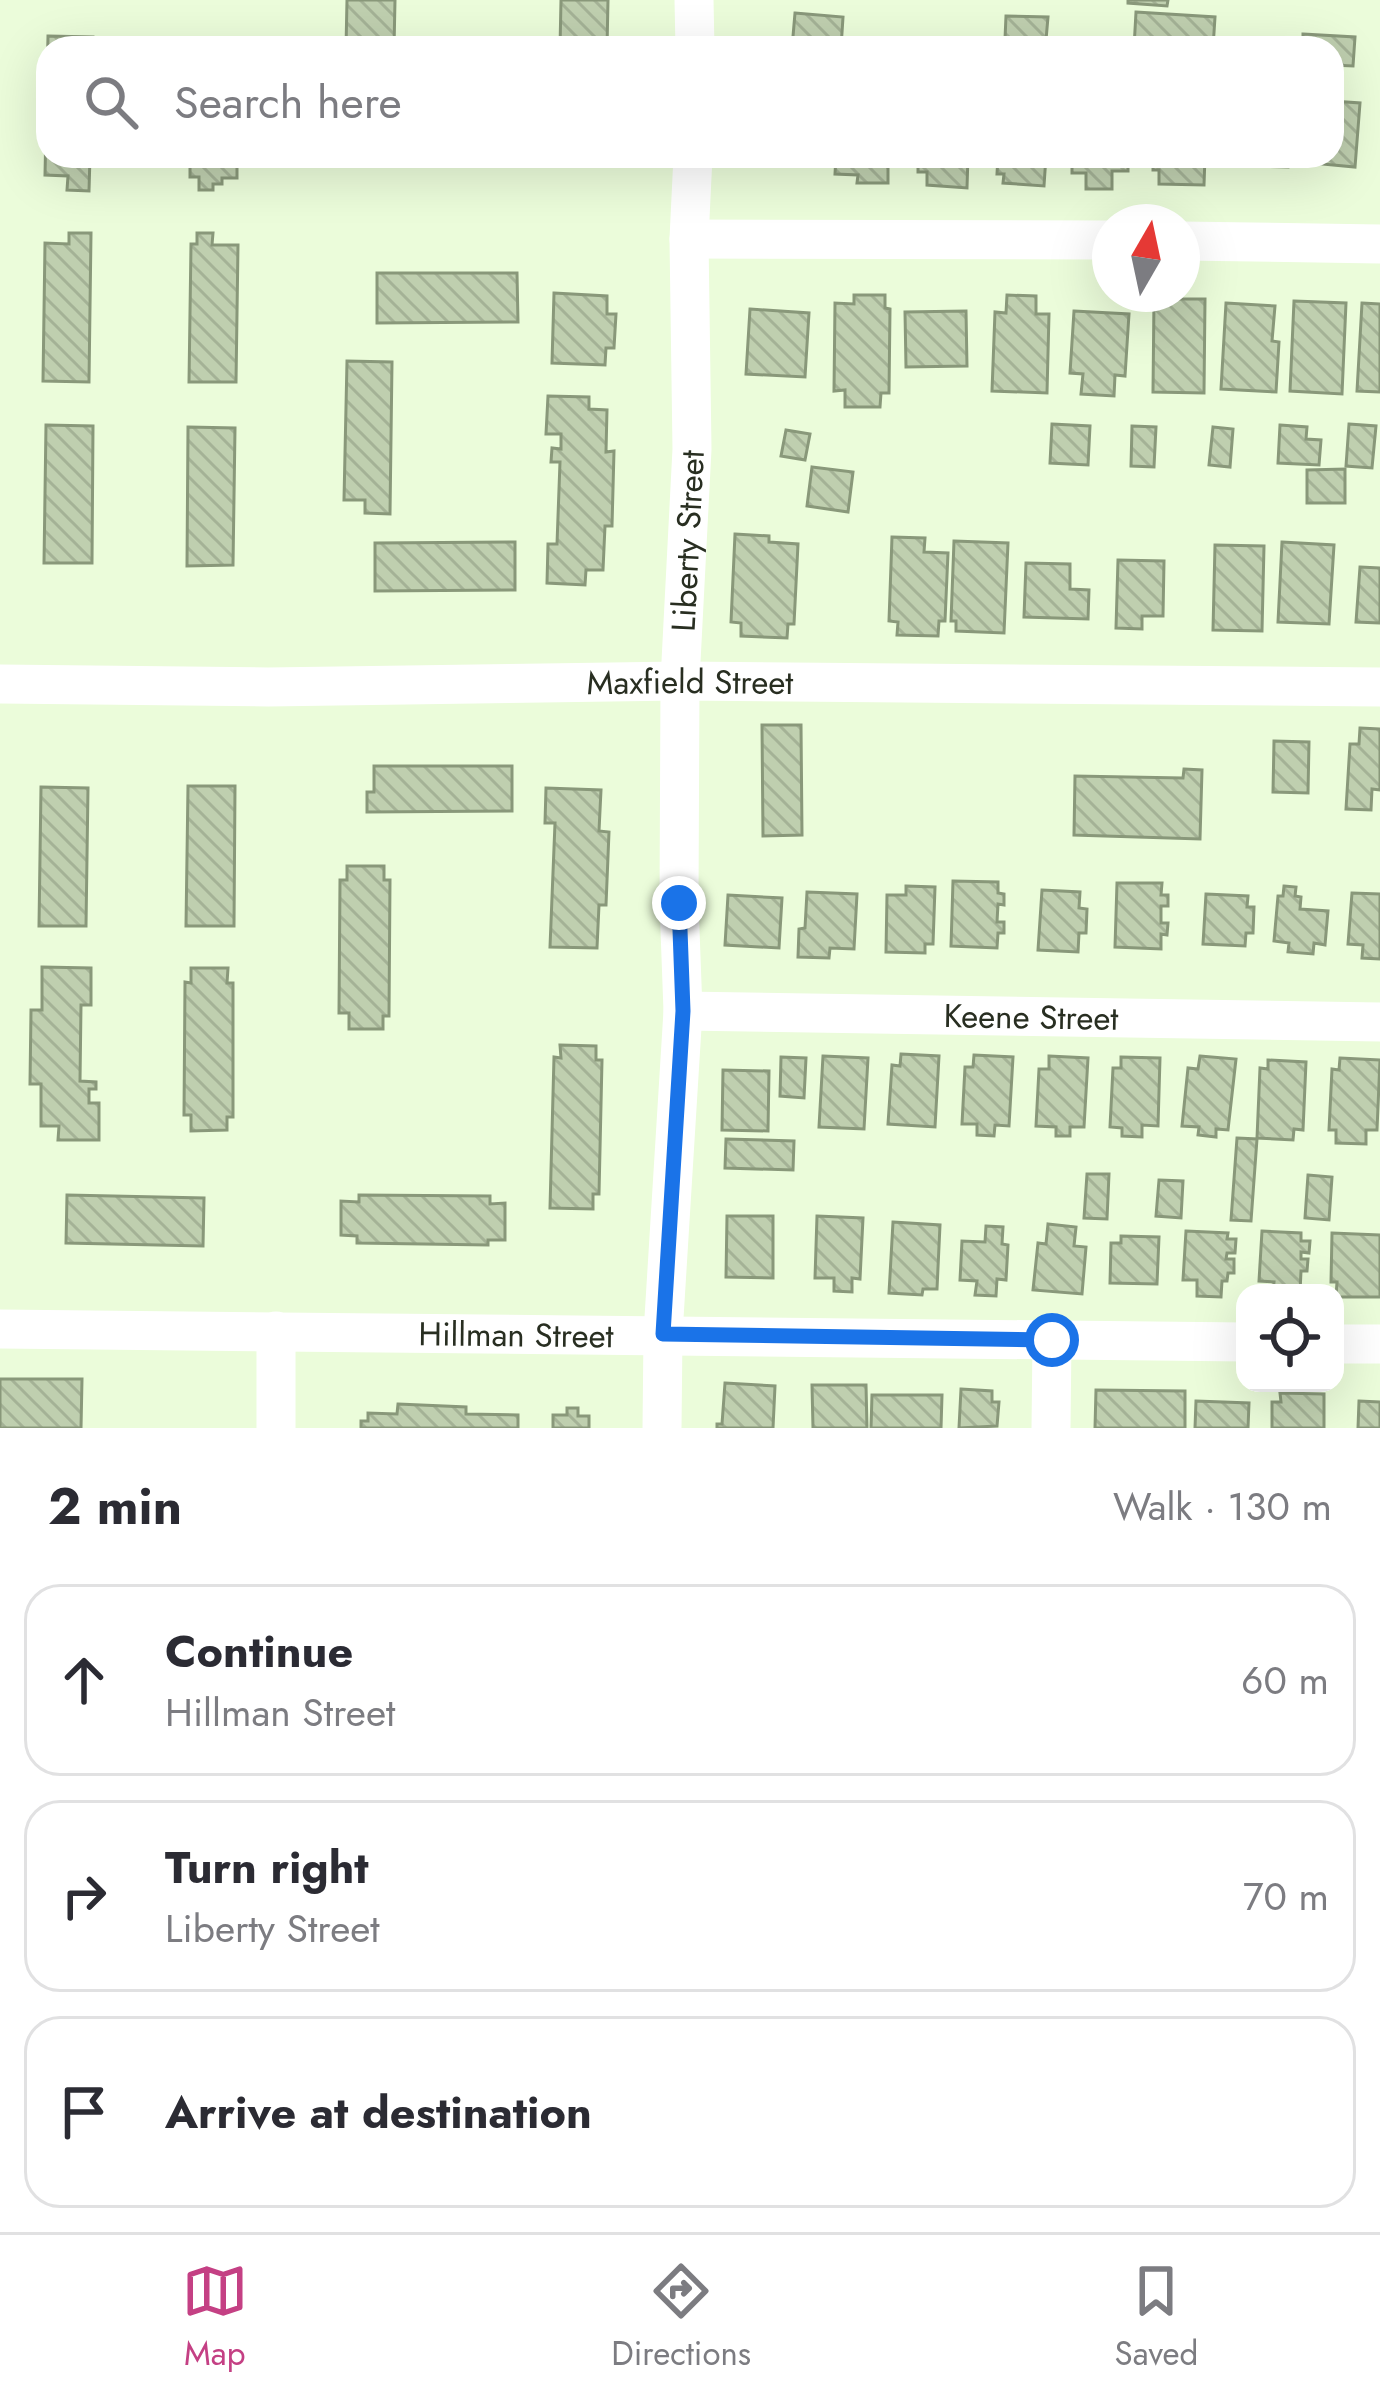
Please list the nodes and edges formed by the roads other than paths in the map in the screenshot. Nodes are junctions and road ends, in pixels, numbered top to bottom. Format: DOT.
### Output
graph roads {
  1 [pos="694,0"];
  2 [pos="695,36"];
  3 [pos="692,168"];
  4 [pos="689,239"];
  5 [pos="1092,240"];
  6 [pos="1200,241"];
  7 [pos="1380,244"];
  8 [pos="680,681"];
  9 [pos="0,684"];
  10 [pos="1380,687"];
  11 [pos="683,1011"];
  12 [pos="1380,1022"];
  13 [pos="0,1329"];
  14 [pos="276,1331"];
  15 [pos="663,1334"];
  16 [pos="1052,1340"];
  17 [pos="1236,1342"];
  18 [pos="1344,1344"];
  19 [pos="1380,1344"];
  20 [pos="276,1428"];
  21 [pos="662,1428"];
  22 [pos="1051,1428"];
  1 -- 2 [label="street"];
  3 -- 4 [label="street, Liberty Street"];
  4 -- 5 [label="street"];
  4 -- 8 [label="street, Liberty Street"];
  6 -- 7 [label="street"];
  8 -- 9 [label="street, Maxfield Street"];
  8 -- 10 [label="street, Maxfield Street"];
  8 -- 11 [label="street, Liberty Street"];
  11 -- 12 [label="street, Keene Street"];
  11 -- 15 [label="street, Liberty Street"];
  13 -- 14 [label="street, Hillman Street"];
  14 -- 15 [label="street, Hillman Street"];
  14 -- 20 [label="street"];
  15 -- 16 [label="street, Hillman Street"];
  15 -- 21 [label="street, Liberty Street"];
  16 -- 17 [label="street, Hillman Street"];
  16 -- 22 [label="street"];
  18 -- 19 [label="street"];
}
